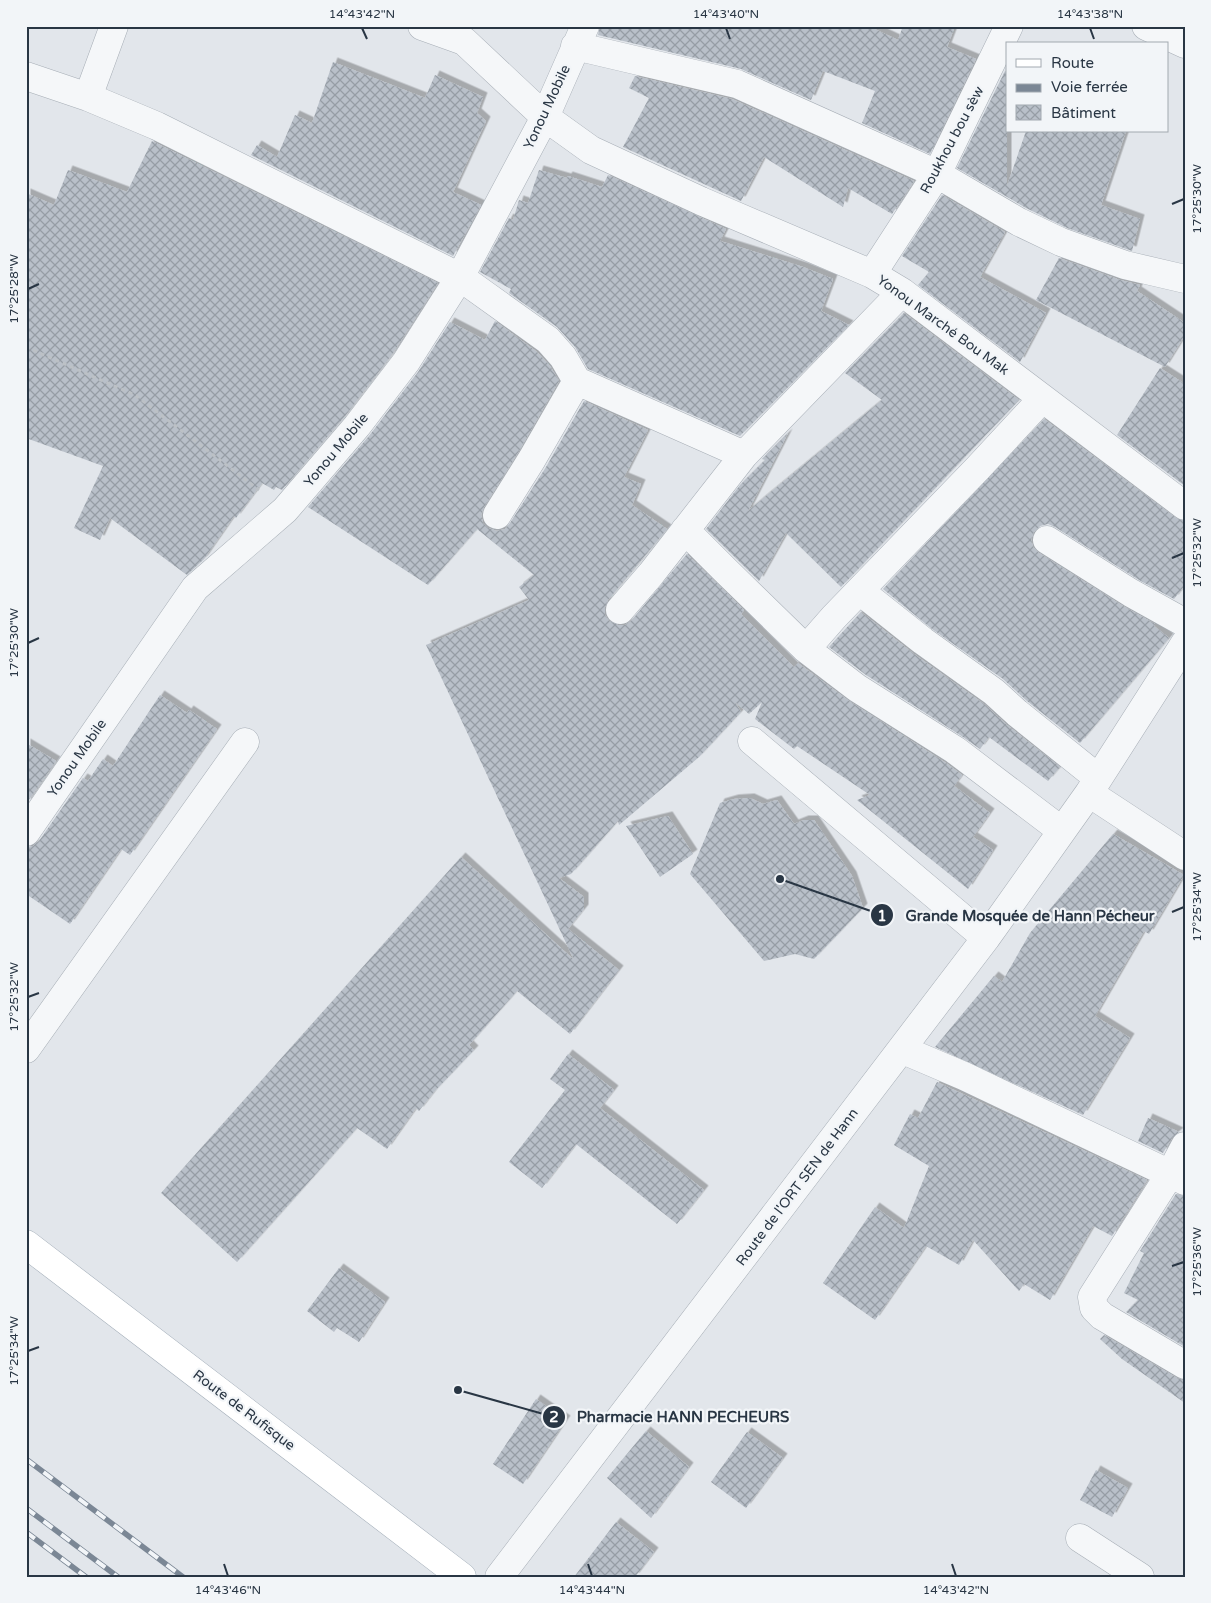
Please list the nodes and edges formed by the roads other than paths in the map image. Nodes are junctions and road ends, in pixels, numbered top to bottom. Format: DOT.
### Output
graph roads {
  1 [pos="114,26"];
  2 [pos="422,26"];
  3 [pos="1009,26"];
  4 [pos="1146,26"];
  5 [pos="580,36"];
  6 [pos="1185,44"];
  7 [pos="26,76"];
  8 [pos="88,97"];
  9 [pos="544,117"];
  10 [pos="937,174"];
  11 [pos="872,274"];
  12 [pos="460,278"];
  13 [pos="1185,279"];
  14 [pos="902,292"];
  15 [pos="577,381"];
  16 [pos="1042,398"];
  17 [pos="744,455"];
  18 [pos="1185,506"];
  19 [pos="497,515"];
  20 [pos="686,530"];
  21 [pos="1047,540"];
  22 [pos="860,591"];
  23 [pos="620,610"];
  24 [pos="1185,624"];
  25 [pos="1185,643"];
  26 [pos="806,649"];
  27 [pos="752,741"];
  28 [pos="245,742"];
  29 [pos="1093,786"];
  30 [pos="1062,831"];
  31 [pos="26,832"];
  32 [pos="1185,856"];
  33 [pos="986,938"];
  34 [pos="26,1049"];
  35 [pos="903,1050"];
  36 [pos="1185,1146"];
  37 [pos="1178,1177"];
  38 [pos="26,1244"];
  39 [pos="1185,1364"];
  40 [pos="1080,1538"];
  41 [pos="462,1577"];
  42 [pos="499,1577"];
  43 [pos="1140,1577"];
  1 -- 8 [label="street"];
  2 -- 9 [label="street, Yonou Marché Bou Mak"];
  3 -- 10 [label="street, Roukhou bou sèw"];
  4 -- 6 [label="street"];
  5 -- 9 [label="street, Yonou Mobile"];
  5 -- 10 [label="street"];
  7 -- 8 [label="street"];
  8 -- 12 [label="street"];
  9 -- 11 [label="street, Yonou Marché Bou Mak"];
  9 -- 12 [label="street, Yonou Mobile"];
  10 -- 11 [label="street, Roukhou bou sèw"];
  10 -- 13 [label="street"];
  11 -- 14 [label="street, Yonou Marché Bou Mak"];
  12 -- 15 [label="street"];
  12 -- 31 [label="street, Yonou Mobile"];
  14 -- 16 [label="street, Yonou Marché Bou Mak"];
  14 -- 17 [label="street"];
  15 -- 17 [label="street"];
  15 -- 19 [label="street"];
  16 -- 18 [label="street, Yonou Marché Bou Mak"];
  16 -- 22 [label="street"];
  17 -- 20 [label="street"];
  20 -- 23 [label="street"];
  20 -- 26 [label="street"];
  21 -- 24 [label="street"];
  22 -- 26 [label="street"];
  22 -- 29 [label="street"];
  25 -- 29 [label="street, Route de l'ORT SEN de Hann"];
  26 -- 30 [label="street"];
  27 -- 33 [label="street"];
  28 -- 34 [label="street"];
  29 -- 30 [label="street, Route de l'ORT SEN de Hann"];
  29 -- 32 [label="street"];
  30 -- 33 [label="street, Route de l'ORT SEN de Hann"];
  33 -- 35 [label="street, Route de l'ORT SEN de Hann"];
  35 -- 37 [label="street"];
  35 -- 42 [label="street, Route de l'ORT SEN de Hann"];
  36 -- 37 [label="street"];
  37 -- 39 [label="street"];
  38 -- 41 [label="main road, Route de Rufisque"];
  40 -- 43 [label="street"];
}
